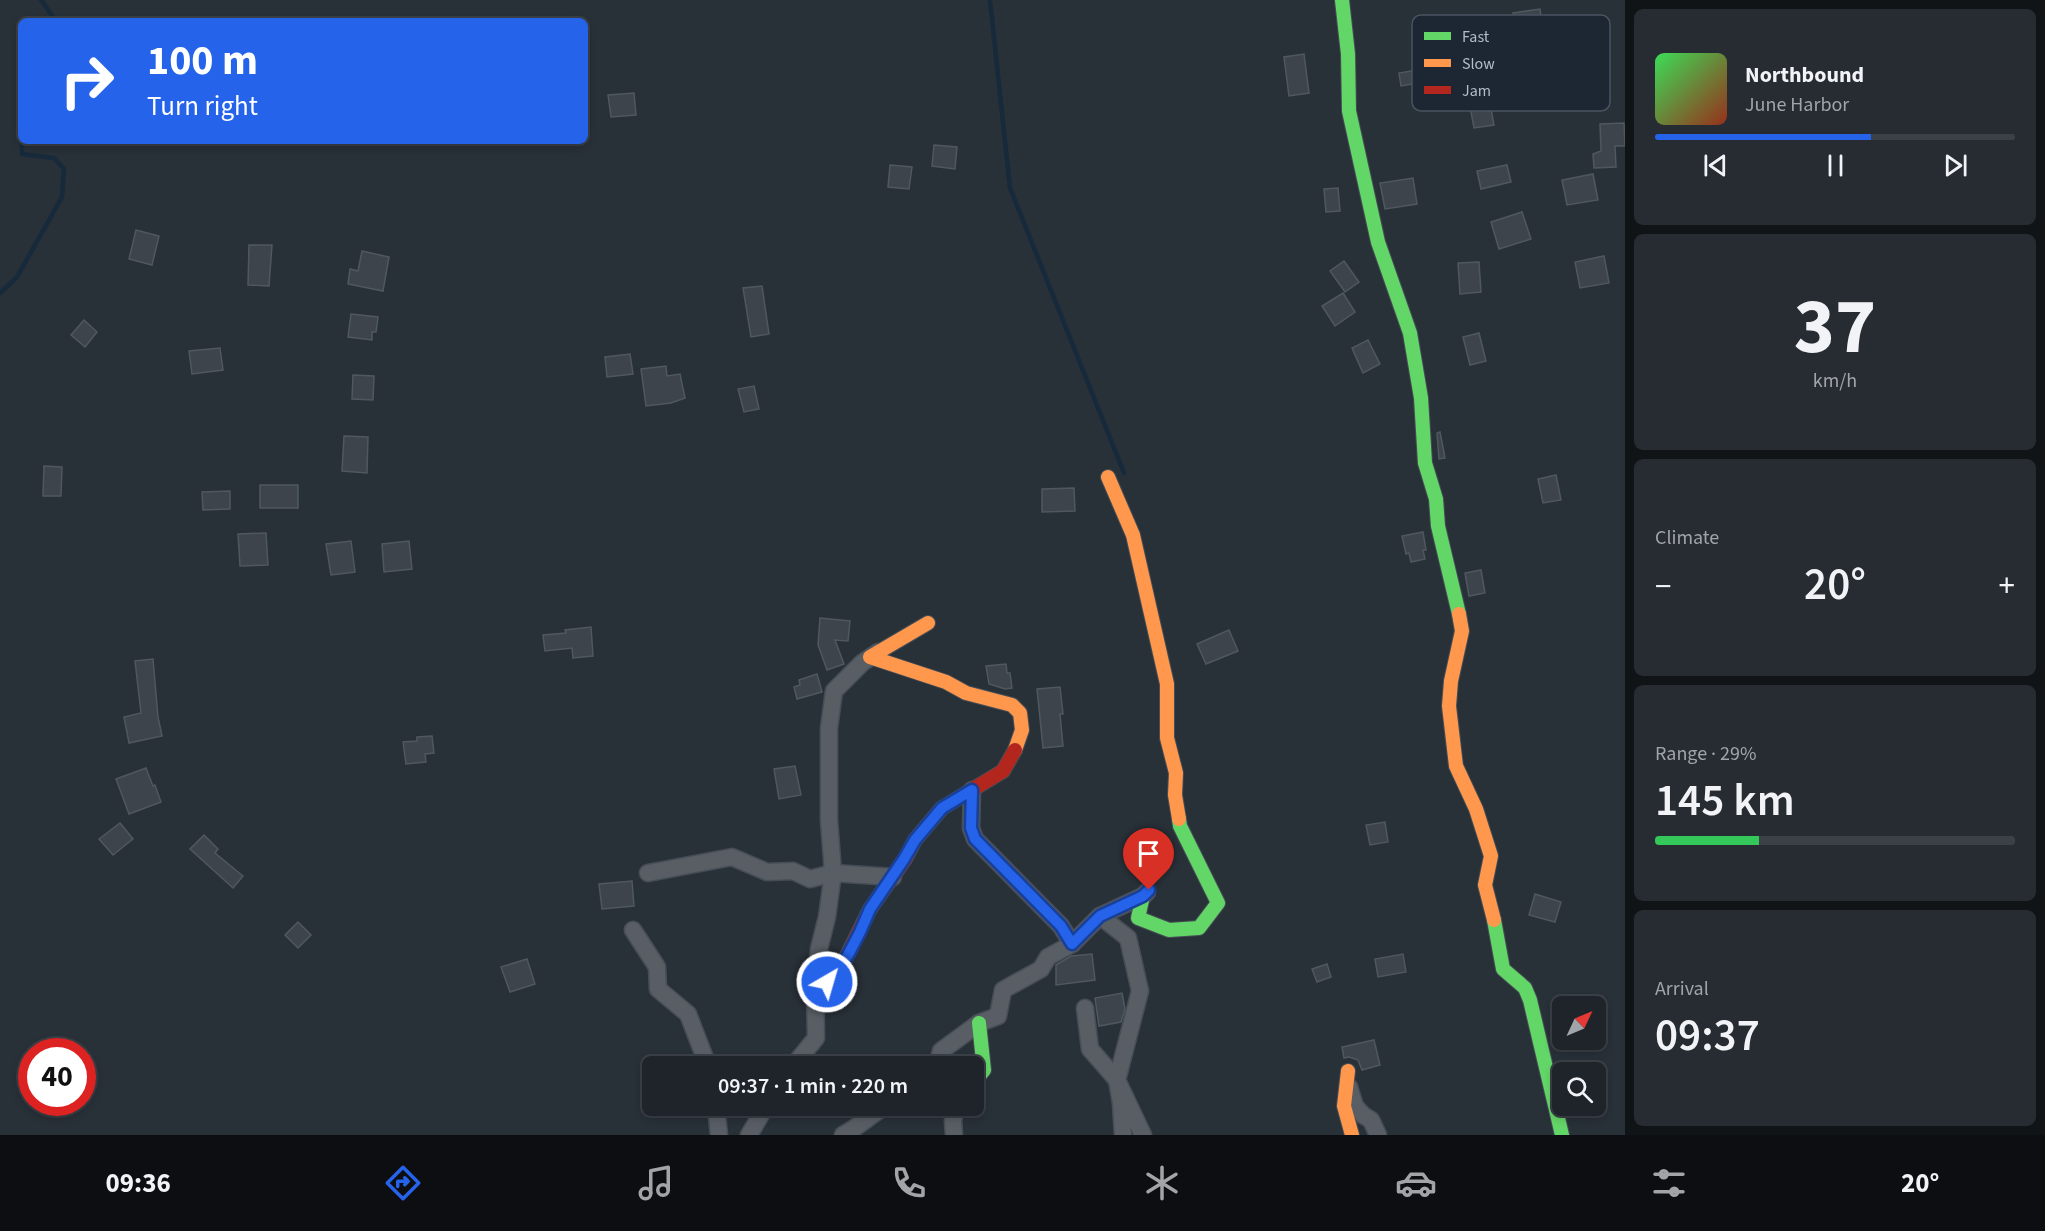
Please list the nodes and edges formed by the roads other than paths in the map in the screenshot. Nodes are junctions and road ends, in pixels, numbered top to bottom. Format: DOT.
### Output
graph roads {
  1 [pos="1342,0"];
  2 [pos="1108,477"];
  3 [pos="928,623"];
  4 [pos="870,657"];
  5 [pos="972,790"];
  6 [pos="648,873"];
  7 [pos="833,873"];
  8 [pos="893,877"];
  9 [pos="1146,893"];
  10 [pos="1100,916"];
  11 [pos="1138,918"];
  12 [pos="633,930"];
  13 [pos="1128,938"];
  14 [pos="1072,944"];
  15 [pos="815,990"];
  16 [pos="1084,1008"];
  17 [pos="979,1023"];
  18 [pos="704,1056"];
  19 [pos="801,1056"];
  20 [pos="940,1056"];
  21 [pos="983,1056"];
  22 [pos="1348,1077"];
  23 [pos="1117,1080"];
  24 [pos="717,1116"];
  25 [pos="760,1116"];
  26 [pos="871,1116"];
  27 [pos="954,1116"];
  28 [pos="719,1135"];
  29 [pos="749,1135"];
  30 [pos="843,1135"];
  31 [pos="954,1135"];
  32 [pos="1123,1135"];
  33 [pos="1143,1135"];
  34 [pos="1352,1135"];
  35 [pos="1378,1135"];
  36 [pos="1562,1135"];
  1 -- 36 [label="street"];
  2 -- 11 [label="street"];
  3 -- 4 [label="street"];
  4 -- 5 [label="street"];
  4 -- 7 [label="street"];
  5 -- 8 [label="street"];
  5 -- 14 [label="street"];
  6 -- 7 [label="street"];
  7 -- 8 [label="street"];
  7 -- 15 [label="street"];
  8 -- 15 [label="street"];
  9 -- 10 [label="street"];
  9 -- 11 [label="street"];
  10 -- 13 [label="street"];
  10 -- 14 [label="street"];
  11 -- 13 [label="street"];
  12 -- 18 [label="street"];
  13 -- 23 [label="street"];
  14 -- 17 [label="street"];
  15 -- 19 [label="street"];
  16 -- 23 [label="street"];
  17 -- 20 [label="street"];
  17 -- 21 [label="street"];
  22 -- 34 [label="street"];
  22 -- 35 [label="street"];
  23 -- 32 [label="street"];
  23 -- 33 [label="street"];
  24 -- 28 [label="street"];
  25 -- 29 [label="street"];
  26 -- 30 [label="street"];
  27 -- 31 [label="street"];
}
